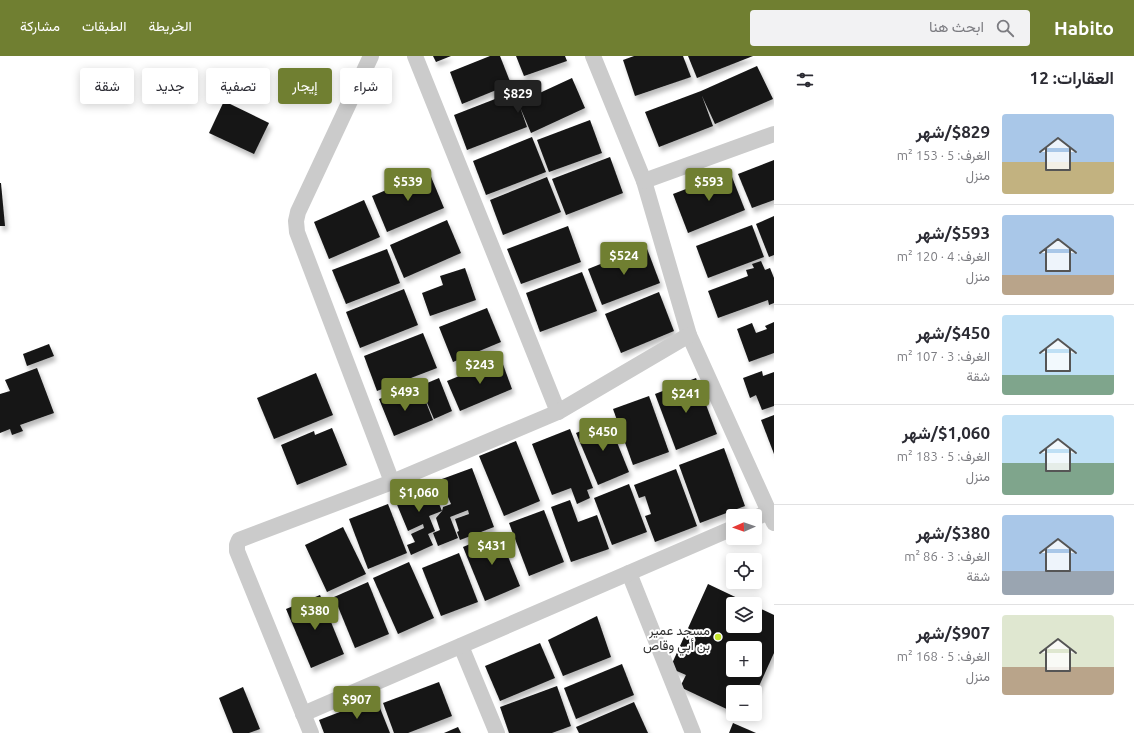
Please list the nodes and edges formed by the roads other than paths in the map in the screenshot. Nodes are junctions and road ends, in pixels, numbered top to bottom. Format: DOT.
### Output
graph roads {
  1 [pos="371,56"];
  2 [pos="415,56"];
  3 [pos="593,56"];
  4 [pos="774,134"];
  5 [pos="644,181"];
  6 [pos="689,335"];
  7 [pos="558,412"];
  8 [pos="392,482"];
  9 [pos="766,518"];
  10 [pos="726,531"];
  11 [pos="629,573"];
  12 [pos="461,646"];
  13 [pos="303,714"];
  14 [pos="311,733"];
  15 [pos="497,733"];
  16 [pos="693,733"];
  1 -- 8 [label="street"];
  2 -- 7 [label="street"];
  3 -- 5 [label="street"];
  4 -- 5 [label="street"];
  5 -- 6 [label="street"];
  6 -- 7 [label="street"];
  6 -- 9 [label="street"];
  7 -- 8 [label="street"];
  8 -- 13 [label="street"];
  10 -- 11 [label="street"];
  11 -- 12 [label="street"];
  11 -- 16 [label="street"];
  12 -- 13 [label="street"];
  12 -- 15 [label="street"];
  13 -- 14 [label="street"];
}
